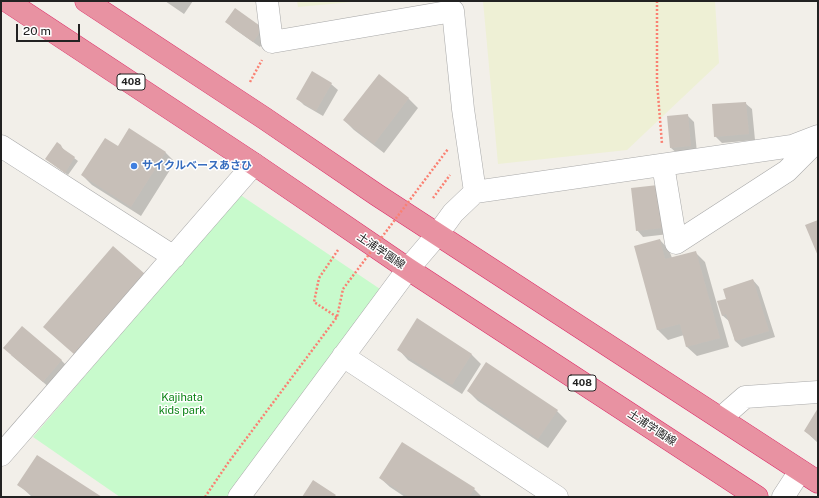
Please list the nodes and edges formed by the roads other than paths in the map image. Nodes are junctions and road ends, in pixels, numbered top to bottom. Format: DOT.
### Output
graph roads {
  1 [pos="7,1"];
  2 [pos="86,1"];
  3 [pos="267,1"];
  4 [pos="818,136"];
  5 [pos="818,140"];
  6 [pos="2,149"];
  7 [pos="254,164"];
  8 [pos="663,165"];
  9 [pos="475,192"];
  10 [pos="437,235"];
  11 [pos="174,258"];
  12 [pos="408,269"];
  13 [pos="343,356"];
  14 [pos="818,392"];
  15 [pos="721,418"];
  16 [pos="1,455"];
  17 [pos="800,471"];
  18 [pos="818,482"];
  19 [pos="239,497"];
  20 [pos="557,497"];
  21 [pos="757,497"];
  22 [pos="782,497"];
  1 -- 7 [label="highway, 土浦学園線 / 408"];
  2 -- 10 [label="highway"];
  3 -- 9 [label="street"];
  4 -- 8 [label="street"];
  5 -- 8 [label="street"];
  6 -- 11 [label="street"];
  7 -- 11 [label="street"];
  7 -- 12 [label="highway, 土浦学園線 / 408"];
  8 -- 9 [label="street"];
  9 -- 10 [label="street"];
  10 -- 12 [label="street"];
  10 -- 15 [label="highway"];
  11 -- 16 [label="street"];
  12 -- 13 [label="street"];
  12 -- 21 [label="highway, 土浦学園線 / 408"];
  13 -- 19 [label="street"];
  13 -- 20 [label="street"];
  14 -- 15 [label="street"];
  15 -- 17 [label="highway"];
  17 -- 18 [label="highway"];
  17 -- 22 [label="street"];
}
